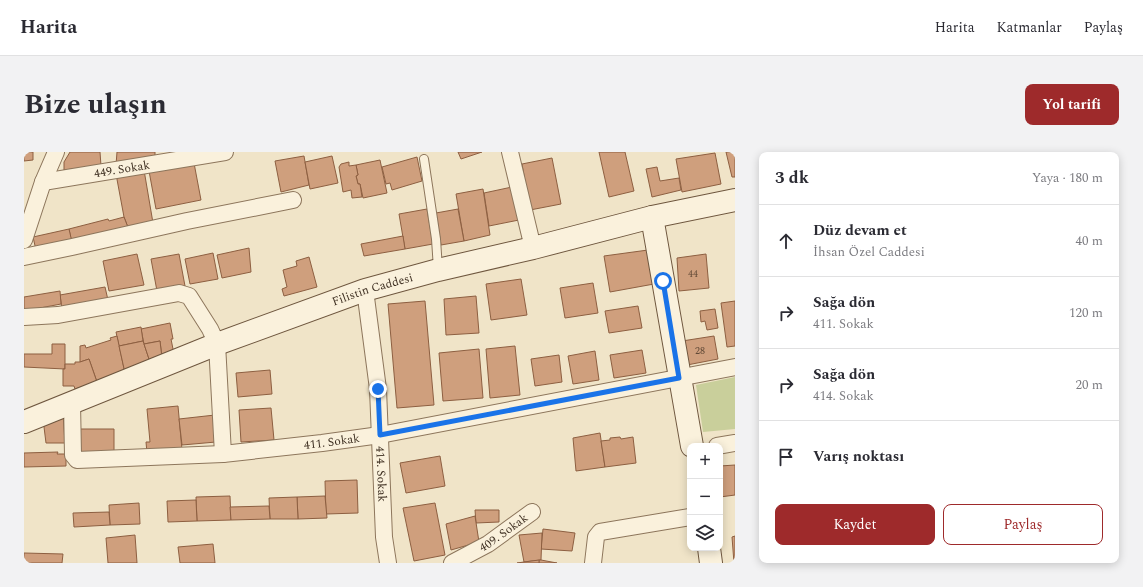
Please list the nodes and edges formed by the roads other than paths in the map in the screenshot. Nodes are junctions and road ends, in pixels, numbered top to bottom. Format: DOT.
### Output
graph roads {
  1 [pos="56,152"];
  2 [pos="225,152"];
  3 [pos="510,152"];
  4 [pos="424,159"];
  5 [pos="43,182"];
  6 [pos="294,200"];
  7 [pos="735,200"];
  8 [pos="652,217"];
  9 [pos="24,240"];
  10 [pos="533,248"];
  11 [pos="24,257"];
  12 [pos="438,270"];
  13 [pos="365,290"];
  14 [pos="24,317"];
  15 [pos="217,344"];
  16 [pos="735,367"];
  17 [pos="679,378"];
  18 [pos="72,403"];
  19 [pos="24,422"];
  20 [pos="380,435"];
  21 [pos="691,443"];
  22 [pos="735,443"];
  23 [pos="723,445"];
  24 [pos="224,454"];
  25 [pos="532,512"];
  26 [pos="687,518"];
  27 [pos="709,551"];
  28 [pos="388,563"];
  29 [pos="452,563"];
  30 [pos="593,563"];
  31 [pos="711,563"];
  1 -- 5 [label="street"];
  2 -- 5 [label="street, 449. Sokak"];
  3 -- 10 [label="street"];
  4 -- 12 [label="lane"];
  5 -- 9 [label="street"];
  6 -- 11 [label="street"];
  7 -- 8 [label="street, Filistin Caddesi"];
  8 -- 10 [label="street, Filistin Caddesi"];
  8 -- 17 [label="street"];
  10 -- 12 [label="street, Filistin Caddesi"];
  12 -- 13 [label="street, Filistin Caddesi"];
  13 -- 15 [label="street, Filistin Caddesi"];
  13 -- 20 [label="street, 414. Sokak"];
  14 -- 15 [label="street"];
  15 -- 18 [label="street, Filistin Caddesi"];
  15 -- 24 [label="street"];
  16 -- 17 [label="street, 411. Sokak"];
  17 -- 20 [label="street, 411. Sokak"];
  17 -- 21 [label="street"];
  18 -- 19 [label="street, Filistin Caddesi"];
  18 -- 24 [label="street, 411. Sokak"];
  20 -- 24 [label="street, 411. Sokak"];
  20 -- 28 [label="street, 414. Sokak"];
  22 -- 23 [label="street"];
  25 -- 29 [label="street, 409. Sokak"];
  26 -- 30 [label="street"];
  27 -- 31 [label="street"];
}
